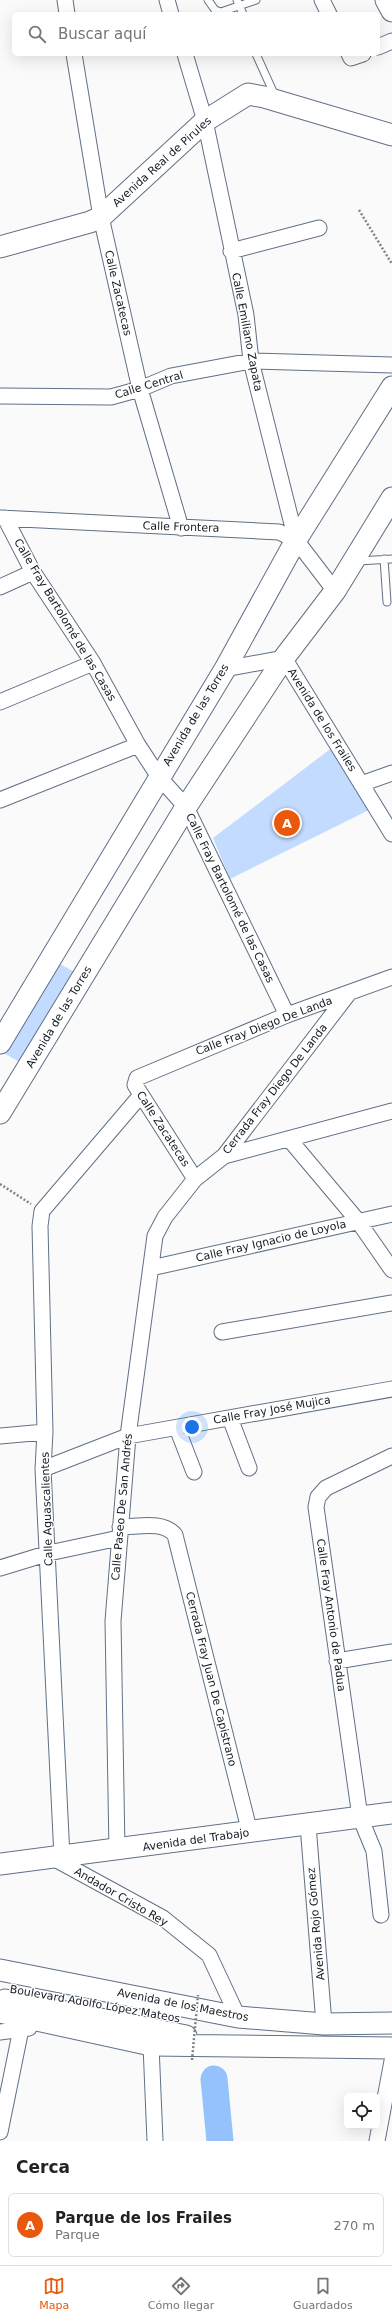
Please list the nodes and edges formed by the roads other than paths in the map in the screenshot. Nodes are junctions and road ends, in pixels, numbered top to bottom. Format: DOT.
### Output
graph roads {
  1 [pos="65,0"];
  2 [pos="167,0"];
  3 [pos="208,0"];
  4 [pos="256,0"];
  5 [pos="322,0"];
  6 [pos="386,0"];
  7 [pos="238,3"];
  8 [pos="392,11"];
  9 [pos="67,12"];
  10 [pos="170,12"];
  11 [pos="328,12"];
  12 [pos="392,41"];
  13 [pos="380,46"];
  14 [pos="74,56"];
  15 [pos="186,56"];
  16 [pos="257,56"];
  17 [pos="277,101"];
  18 [pos="205,121"];
  19 [pos="392,135"];
  20 [pos="101,217"];
  21 [pos="319,228"];
  22 [pos="0,247"];
  23 [pos="231,250"];
  24 [pos="250,361"];
  25 [pos="392,366"];
  26 [pos="392,387"];
  27 [pos="140,389"];
  28 [pos="0,396"];
  29 [pos="392,498"];
  30 [pos="2,518"];
  31 [pos="181,528"];
  32 [pos="296,540"];
  33 [pos="392,559"];
  34 [pos="384,560"];
  35 [pos="352,562"];
  36 [pos="33,572"];
  37 [pos="0,586"];
  38 [pos="335,591"];
  39 [pos="387,602"];
  40 [pos="284,658"];
  41 [pos="93,663"];
  42 [pos="225,669"];
  43 [pos="0,702"];
  44 [pos="138,745"];
  45 [pos="392,773"];
  46 [pos="159,777"];
  47 [pos="362,784"];
  48 [pos="0,800"];
  49 [pos="186,807"];
  50 [pos="392,834"];
  51 [pos="392,977"];
  52 [pos="349,993"];
  53 [pos="287,1015"];
  54 [pos="0,1043"];
  55 [pos="137,1078"];
  56 [pos="141,1095"];
  57 [pos="392,1111"];
  58 [pos="0,1113"];
  59 [pos="289,1139"];
  60 [pos="224,1156"];
  61 [pos="195,1179"];
  62 [pos="392,1214"];
  63 [pos="358,1221"];
  64 [pos="151,1268"];
  65 [pos="392,1270"];
  66 [pos="392,1303"];
  67 [pos="222,1332"];
  68 [pos="392,1389"];
  69 [pos="230,1418"];
  70 [pos="176,1428"];
  71 [pos="45,1432"];
  72 [pos="0,1436"];
  73 [pos="128,1436"];
  74 [pos="392,1456"];
  75 [pos="249,1468"];
  76 [pos="43,1469"];
  77 [pos="194,1472"];
  78 [pos="120,1533"];
  79 [pos="49,1553"];
  80 [pos="0,1568"];
  81 [pos="392,1652"];
  82 [pos="337,1662"];
  83 [pos="392,1812"];
  84 [pos="360,1817"];
  85 [pos="308,1824"];
  86 [pos="250,1833"];
  87 [pos="117,1850"];
  88 [pos="57,1857"];
  89 [pos="0,1864"];
  90 [pos="381,1915"];
  91 [pos="0,1970"];
  92 [pos="0,1987"];
  93 [pos="0,1999"];
  94 [pos="0,2012"];
  95 [pos="238,2017"];
  96 [pos="392,2023"];
  97 [pos="324,2024"];
  98 [pos="55,2026"];
  99 [pos="177,2027"];
  100 [pos="21,2029"];
  101 [pos="0,2032"];
  102 [pos="151,2045"];
  103 [pos="240,2045"];
  104 [pos="392,2048"];
  105 [pos="392,2061"];
  106 [pos="0,2132"];
  107 [pos="155,2141"];
  108 [pos="377,2141"];
  1 -- 9 [label="street"];
  2 -- 10 [label="street"];
  3 -- 7 [label="lane"];
  4 -- 7 [label="lane"];
  5 -- 11 [label="street"];
  6 -- 8 [label="street"];
  12 -- 13 [label="street"];
  14 -- 20 [label="street, Calle Zacatecas"];
  15 -- 18 [label="street, Calle Emiliano Zapata"];
  16 -- 17 [label="lane"];
  17 -- 18 [label="street, Avenida Real de Pirules"];
  17 -- 19 [label="street, Avenida Real de Pirules"];
  18 -- 20 [label="street, Avenida Real de Pirules"];
  18 -- 23 [label="street, Calle Emiliano Zapata"];
  20 -- 22 [label="street, Avenida Real de Pirules"];
  20 -- 27 [label="street, Calle Zacatecas"];
  21 -- 23 [label="street"];
  23 -- 24 [label="street, Calle Emiliano Zapata"];
  24 -- 25 [label="street, Calle Central"];
  24 -- 27 [label="street, Calle Central"];
  24 -- 32 [label="street, Calle Emiliano Zapata"];
  26 -- 32 [label="street, Avenida de las Torres"];
  27 -- 28 [label="street, Calle Central"];
  27 -- 31 [label="street, Calle Zacatecas"];
  29 -- 35 [label="street, Avenida de las Torres"];
  30 -- 31 [label="street, Calle Frontera"];
  30 -- 36 [label="street, Calle Fray Bartolomé de las Casas"];
  31 -- 32 [label="street, Calle Frontera"];
  32 -- 38 [label="street, Calle Frontera"];
  32 -- 42 [label="street, Avenida de las Torres"];
  33 -- 34 [label="lane"];
  34 -- 35 [label="lane"];
  34 -- 39 [label="lane"];
  35 -- 38 [label="street, Avenida de las Torres"];
  36 -- 37 [label="street"];
  36 -- 41 [label="street, Calle Fray Bartolomé de las Casas"];
  38 -- 40 [label="street, Avenida de las Torres"];
  40 -- 42 [label="street, Avenida de los Frailes"];
  40 -- 47 [label="street, Avenida de los Frailes"];
  40 -- 49 [label="street, Avenida de las Torres"];
  41 -- 43 [label="street"];
  41 -- 44 [label="street, Calle Fray Bartolomé de las Casas"];
  42 -- 46 [label="street, Avenida de las Torres"];
  44 -- 46 [label="street, Calle Fray Bartolomé de las Casas"];
  44 -- 48 [label="street"];
  45 -- 47 [label="street"];
  46 -- 49 [label="street, Calle Fray Bartolomé de las Casas"];
  46 -- 54 [label="street, Avenida de las Torres"];
  47 -- 50 [label="street, Avenida de los Frailes"];
  49 -- 53 [label="street, Calle Fray Bartolomé de las Casas"];
  49 -- 58 [label="street, Avenida de las Torres"];
  51 -- 52 [label="street, Calle Fray Diego De Landa"];
  52 -- 53 [label="street, Calle Fray Diego De Landa"];
  52 -- 60 [label="street, Cerrada Fray Diego De Landa"];
  53 -- 55 [label="street, Calle Fray Diego De Landa"];
  55 -- 56 [label="street, Calle Zacatecas"];
  56 -- 61 [label="street, Calle Zacatecas"];
  56 -- 71 [label="street, Calle Aguascalientes"];
  57 -- 59 [label="street"];
  59 -- 60 [label="street"];
  59 -- 63 [label="street"];
  60 -- 61 [label="street, Cerrada Fray Diego De Landa"];
  61 -- 64 [label="street, Calle Paseo De San Andrés"];
  62 -- 63 [label="street, Calle Fray Ignacio de Loyola"];
  63 -- 64 [label="street, Calle Fray Ignacio de Loyola"];
  63 -- 65 [label="street"];
  64 -- 73 [label="street, Calle Paseo De San Andrés"];
  66 -- 67 [label="street"];
  68 -- 69 [label="street, Calle Fray José Mujica"];
  69 -- 70 [label="street, Calle Fray José Mujica"];
  69 -- 75 [label="street"];
  70 -- 73 [label="street, Calle Fray José Mujica"];
  70 -- 77 [label="street"];
  71 -- 72 [label="street"];
  71 -- 76 [label="street, Calle Aguascalientes"];
  73 -- 76 [label="street, Calle Fray José Mujica"];
  73 -- 78 [label="street, Calle Paseo De San Andrés"];
  74 -- 82 [label="street, Calle Fray Antonio de Padua"];
  76 -- 79 [label="street, Calle Aguascalientes"];
  78 -- 79 [label="street"];
  78 -- 86 [label="street, Cerrada Fray Juan De Capistrano"];
  78 -- 87 [label="street, Calle Paseo De San Andrés"];
  79 -- 80 [label="street"];
  79 -- 88 [label="street, Calle Aguascalientes"];
  81 -- 82 [label="street"];
  82 -- 84 [label="street, Calle Fray Antonio de Padua"];
  83 -- 84 [label="street, Avenida del Trabajo"];
  84 -- 85 [label="street, Avenida del Trabajo"];
  84 -- 90 [label="street, Calle Fray Antonio de Padua"];
  85 -- 86 [label="street, Avenida del Trabajo"];
  85 -- 97 [label="street, Avenida Rojo Gómez"];
  86 -- 87 [label="street, Avenida del Trabajo"];
  87 -- 88 [label="street, Avenida del Trabajo"];
  88 -- 89 [label="street, Avenida del Trabajo"];
  88 -- 95 [label="street, Andador Cristo Rey"];
  91 -- 95 [label="street, Avenida de los Maestros"];
  92 -- 99 [label="street, Boulevard Adolfo López Mateos"];
  93 -- 99 [label="street"];
  94 -- 98 [label="street"];
  95 -- 97 [label="street, Avenida de los Maestros"];
  95 -- 99 [label="street, Boulevard Adolfo López Mateos"];
  96 -- 97 [label="street, Avenida de los Maestros"];
  98 -- 100 [label="street"];
  98 -- 102 [label="street"];
  99 -- 103 [label="street"];
  100 -- 101 [label="street"];
  100 -- 106 [label="street"];
  102 -- 103 [label="street"];
  102 -- 107 [label="street"];
  103 -- 104 [label="street"];
  105 -- 108 [label="street"];
}
